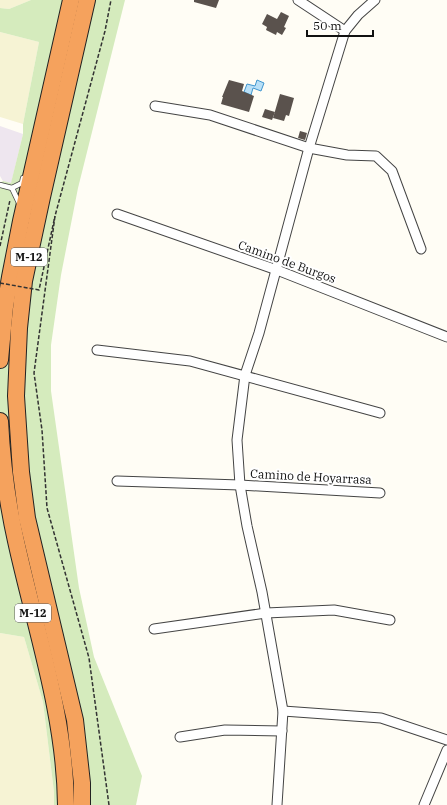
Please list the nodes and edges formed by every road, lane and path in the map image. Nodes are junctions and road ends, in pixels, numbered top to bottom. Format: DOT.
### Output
graph roads {
  1 [pos="71,0"];
  2 [pos="87,0"];
  3 [pos="111,0"];
  4 [pos="298,0"];
  5 [pos="375,0"];
  6 [pos="345,31"];
  7 [pos="155,106"];
  8 [pos="309,148"];
  9 [pos="25,171"];
  10 [pos="0,185"];
  11 [pos="12,188"];
  12 [pos="117,214"];
  13 [pos="55,216"];
  14 [pos="21,220"];
  15 [pos="0,246"];
  16 [pos="421,248"];
  17 [pos="277,270"];
  18 [pos="0,283"];
  19 [pos="447,336"];
  20 [pos="97,350"];
  21 [pos="0,360"];
  22 [pos="245,375"];
  23 [pos="380,413"];
  24 [pos="0,421"];
  25 [pos="117,481"];
  26 [pos="240,485"];
  27 [pos="380,493"];
  28 [pos="266,613"];
  29 [pos="390,620"];
  30 [pos="154,629"];
  31 [pos="283,711"];
  32 [pos="282,731"];
  33 [pos="180,737"];
  34 [pos="447,740"];
  35 [pos="447,750"];
  36 [pos="66,805"];
  37 [pos="82,805"];
  38 [pos="109,805"];
  39 [pos="277,805"];
  40 [pos="424,805"];
  1 -- 14 [label="highway, M-12"];
  2 -- 37 [label="highway, M-12"];
  3 -- 13 [label="path"];
  4 -- 6 [label="street"];
  5 -- 6 [label="street, Camino de Hoyarrasa"];
  6 -- 8 [label="street, Camino de Hoyarrasa"];
  7 -- 8 [label="street"];
  8 -- 16 [label="street"];
  8 -- 17 [label="street, Camino de Hoyarrasa"];
  9 -- 11 [label="lane"];
  10 -- 11 [label="lane"];
  11 -- 14 [label="lane"];
  11 -- 15 [label="path"];
  12 -- 17 [label="street, Camino de Burgos"];
  13 -- 18 [label="path, bridge"];
  13 -- 38 [label="path"];
  14 -- 21 [label="highway, M-12"];
  17 -- 19 [label="street, Camino de Burgos"];
  17 -- 22 [label="street, Camino de Hoyarrasa"];
  20 -- 22 [label="street"];
  22 -- 23 [label="street"];
  22 -- 26 [label="street, Camino de Hoyarrasa"];
  24 -- 36 [label="highway, M-12"];
  25 -- 26 [label="street, Camino de Hoyarrasa"];
  26 -- 27 [label="street, Camino de Hoyarrasa"];
  26 -- 28 [label="street, Camino de Hoyarrasa"];
  28 -- 29 [label="street"];
  28 -- 30 [label="street"];
  28 -- 31 [label="street, Camino de Hoyarrasa"];
  31 -- 32 [label="street, Camino de Hoyarrasa"];
  31 -- 34 [label="street"];
  32 -- 33 [label="street"];
  32 -- 39 [label="street, Camino de Hoyarrasa"];
  35 -- 40 [label="street"];
}
